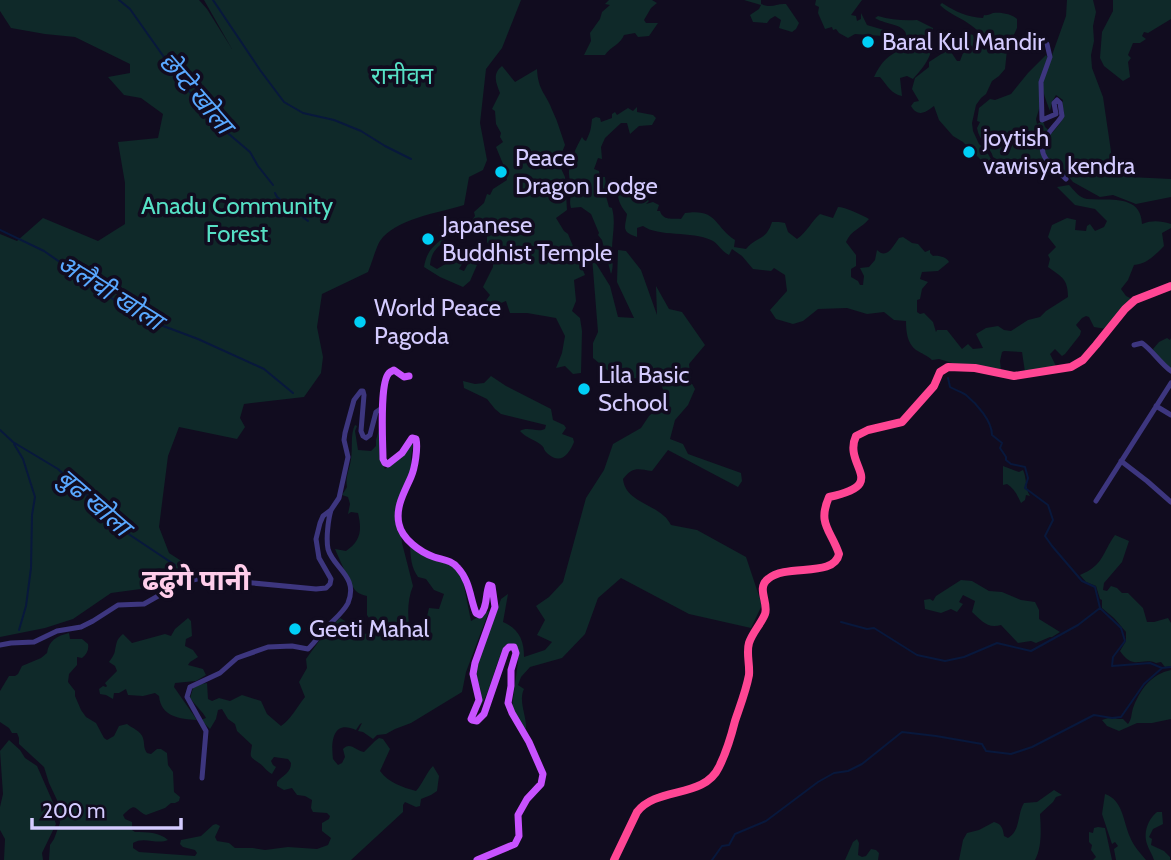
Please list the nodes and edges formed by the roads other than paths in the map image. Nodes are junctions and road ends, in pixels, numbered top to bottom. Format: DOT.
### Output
graph roads {
  1 [pos="1047,44"];
  2 [pos="1066,179"];
  3 [pos="1171,286"];
  4 [pos="1134,345"];
  5 [pos="1171,372"];
  6 [pos="409,376"];
  7 [pos="1171,383"];
  8 [pos="1156,406"];
  9 [pos="382,408"];
  10 [pos="1171,415"];
  11 [pos="1121,461"];
  12 [pos="1096,501"];
  13 [pos="1171,502"];
  14 [pos="331,510"];
  15 [pos="0,645"];
  16 [pos="202,779"];
  17 [pos="477,860"];
  18 [pos="614,860"];
  1 -- 2 [label="street"];
  3 -- 18 [label="highway"];
  4 -- 5 [label="street"];
  6 -- 9 [label="main road"];
  7 -- 8 [label="street"];
  8 -- 10 [label="street"];
  8 -- 11 [label="street"];
  9 -- 14 [label="street"];
  9 -- 17 [label="main road"];
  11 -- 12 [label="street"];
  11 -- 13 [label="street"];
  14 -- 15 [label="street"];
  14 -- 16 [label="street"];
}
